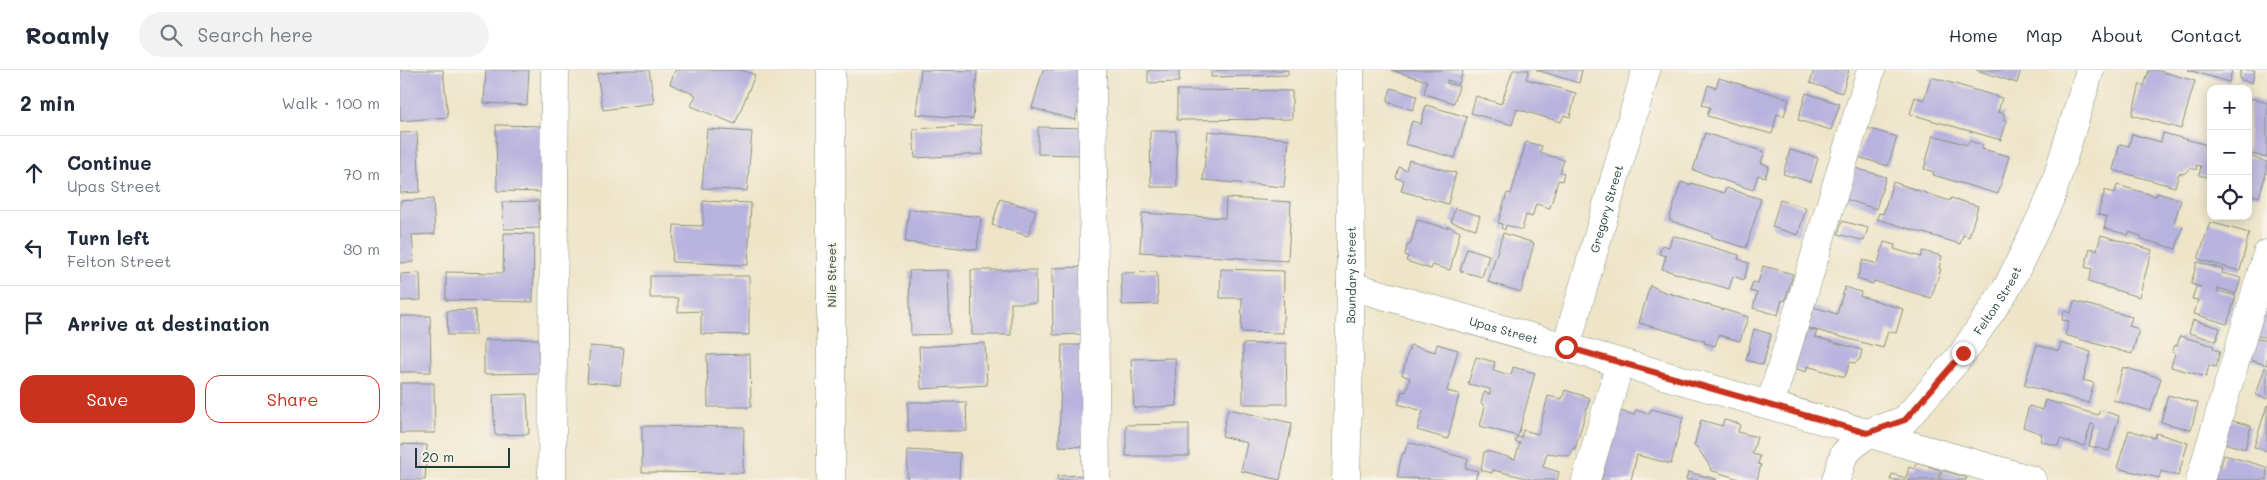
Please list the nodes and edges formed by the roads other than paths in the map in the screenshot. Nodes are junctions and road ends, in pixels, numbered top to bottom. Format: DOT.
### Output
graph roads {
  1 [pos="555,70"];
  2 [pos="831,70"];
  3 [pos="1092,70"];
  4 [pos="1350,70"];
  5 [pos="1646,70"];
  6 [pos="1871,70"];
  7 [pos="2090,70"];
  8 [pos="2267,254"];
  9 [pos="1351,286"];
  10 [pos="1566,347"];
  11 [pos="1620,363"];
  12 [pos="1770,405"];
  13 [pos="1867,433"];
  14 [pos="552,480"];
  15 [pos="831,480"];
  16 [pos="1096,480"];
  17 [pos="1346,480"];
  18 [pos="1586,480"];
  19 [pos="1836,480"];
  20 [pos="2032,480"];
  21 [pos="2200,480"];
  1 -- 14 [label="street"];
  2 -- 15 [label="street, Nile Street"];
  3 -- 16 [label="street"];
  4 -- 9 [label="street, Boundary Street"];
  5 -- 10 [label="street, Gregory Street"];
  6 -- 12 [label="street"];
  7 -- 13 [label="street, Felton Street"];
  8 -- 21 [label="street"];
  9 -- 10 [label="street, Upas Street"];
  9 -- 17 [label="street, Boundary Street"];
  10 -- 11 [label="street, Upas Street"];
  11 -- 12 [label="street, Upas Street"];
  11 -- 18 [label="street"];
  12 -- 13 [label="street, Upas Street"];
  13 -- 19 [label="street, Felton Street"];
  13 -- 20 [label="street, Upas Street"];
}
